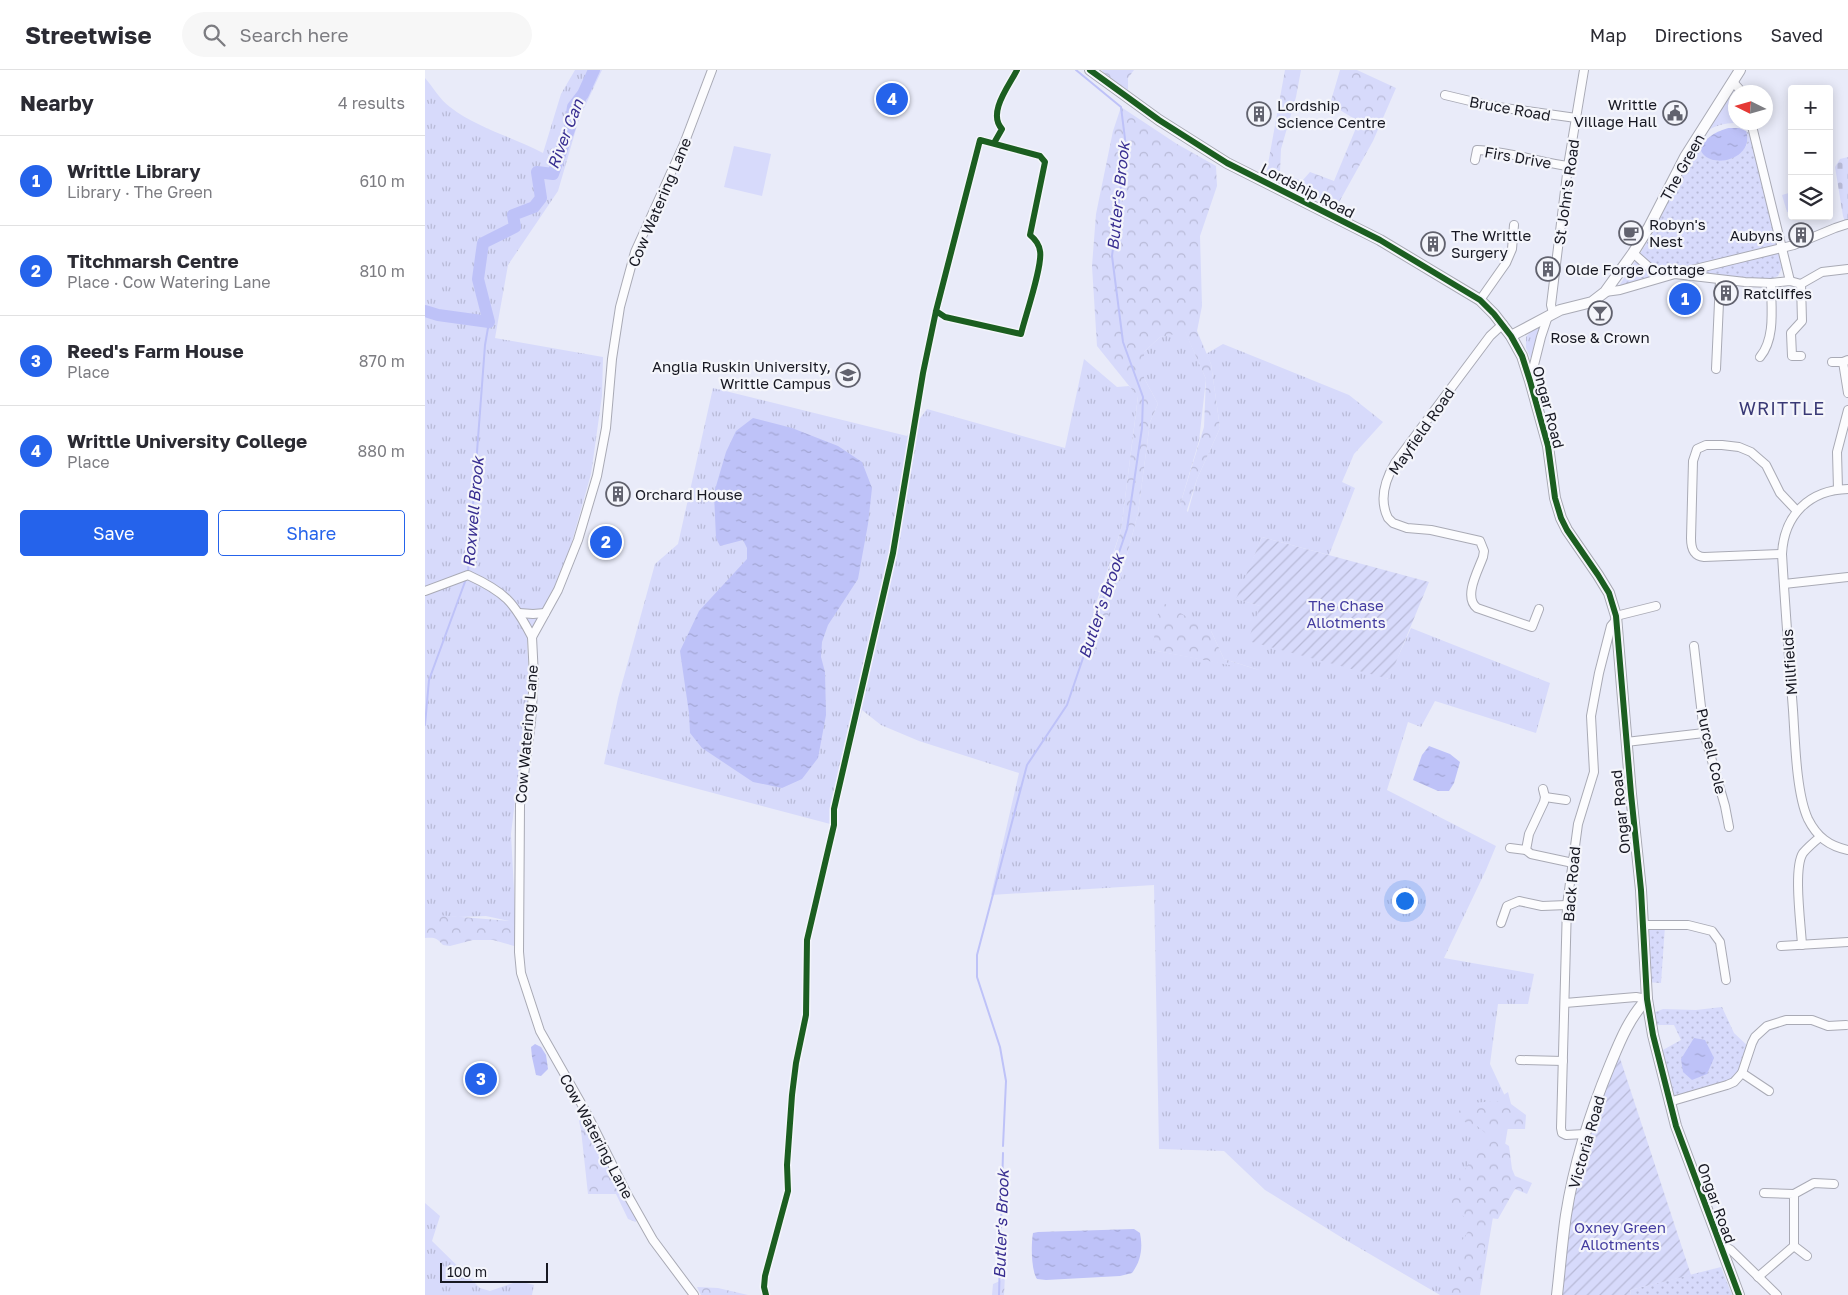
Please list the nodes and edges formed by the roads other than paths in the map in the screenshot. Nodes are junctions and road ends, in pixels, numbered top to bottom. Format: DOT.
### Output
graph roads {
  1 [pos="712,70"];
  2 [pos="1090,70"];
  3 [pos="1583,70"];
  4 [pos="1739,70"];
  5 [pos="1733,82"];
  6 [pos="1736,85"];
  7 [pos="1445,95"];
  8 [pos="1576,118"];
  9 [pos="1753,130"];
  10 [pos="1475,160"];
  11 [pos="1568,166"];
  12 [pos="1847,224"];
  13 [pos="1514,225"];
  14 [pos="1782,247"];
  15 [pos="1633,253"];
  16 [pos="1848,269"];
  17 [pos="1675,274"];
  18 [pos="1660,277"];
  19 [pos="1720,280"];
  20 [pos="1790,280"];
  21 [pos="1771,283"];
  22 [pos="1801,284"];
  23 [pos="1605,292"];
  24 [pos="1480,300"];
  25 [pos="1550,315"];
  26 [pos="1503,324"];
  27 [pos="1511,336"];
  28 [pos="1801,356"];
  29 [pos="1760,357"];
  30 [pos="1846,361"];
  31 [pos="1833,362"];
  32 [pos="1716,369"];
  33 [pos="1530,381"];
  34 [pos="1848,393"];
  35 [pos="1848,410"];
  36 [pos="1838,489"];
  37 [pos="1848,489"];
  38 [pos="1797,511"];
  39 [pos="1782,554"];
  40 [pos="1848,577"];
  41 [pos="1784,584"];
  42 [pos="425,591"];
  43 [pos="1656,606"];
  44 [pos="1539,609"];
  45 [pos="519,613"];
  46 [pos="545,613"];
  47 [pos="1616,618"];
  48 [pos="532,637"];
  49 [pos="1694,646"];
  50 [pos="1704,733"];
  51 [pos="1626,742"];
  52 [pos="1566,800"];
  53 [pos="1729,826"];
  54 [pos="1820,837"];
  55 [pos="1511,848"];
  56 [pos="1526,850"];
  57 [pos="1848,850"];
  58 [pos="1573,863"];
  59 [pos="1567,905"];
  60 [pos="1501,924"];
  61 [pos="1643,925"];
  62 [pos="1848,942"];
  63 [pos="1802,945"];
  64 [pos="1781,946"];
  65 [pos="1726,980"];
  66 [pos="1647,999"];
  67 [pos="1565,1003"];
  68 [pos="1846,1025"];
  69 [pos="1520,1060"];
  70 [pos="1563,1061"];
  71 [pos="1742,1073"];
  72 [pos="1769,1091"];
  73 [pos="1669,1102"];
  74 [pos="1585,1134"];
  75 [pos="1834,1184"];
  76 [pos="1764,1194"];
  77 [pos="1794,1194"];
  78 [pos="1718,1242"];
  79 [pos="1794,1246"];
  80 [pos="1807,1256"];
  81 [pos="1758,1277"];
  82 [pos="694,1295"];
  83 [pos="1557,1295"];
  84 [pos="1739,1295"];
  85 [pos="1777,1295"];
  1 -- 46 [label="street, Cow Watering Lane"];
  2 -- 24 [label="street, Lordship Road"];
  3 -- 8 [label="street, St John's Road"];
  4 -- 5 [label="street, The Green"];
  5 -- 6 [label="street"];
  5 -- 15 [label="street, The Green"];
  7 -- 8 [label="street, Bruce Road"];
  8 -- 11 [label="street, St John's Road"];
  9 -- 14 [label="street"];
  10 -- 11 [label="street, Firs Drive"];
  11 -- 25 [label="street, St John's Road"];
  12 -- 14 [label="street, The Green"];
  13 -- 24 [label="street"];
  14 -- 17 [label="street, The Green"];
  14 -- 20 [label="street"];
  15 -- 18 [label="street"];
  15 -- 23 [label="street, The Green"];
  16 -- 22 [label="street"];
  17 -- 18 [label="street, The Green"];
  17 -- 19 [label="street, The Green"];
  18 -- 23 [label="street, The Green"];
  19 -- 21 [label="street, The Green"];
  19 -- 32 [label="street"];
  20 -- 21 [label="street, The Green"];
  20 -- 22 [label="street"];
  21 -- 29 [label="street"];
  22 -- 28 [label="street"];
  23 -- 25 [label="street, The Green"];
  24 -- 26 [label="street, Lordship Road"];
  25 -- 27 [label="street, The Green"];
  25 -- 33 [label="street, Ongar Road"];
  26 -- 27 [label="street, Lordship Road"];
  26 -- 44 [label="street, Mayfield Road"];
  27 -- 33 [label="street, Ongar Road"];
  30 -- 31 [label="street"];
  30 -- 34 [label="street"];
  33 -- 47 [label="street, Ongar Road"];
  35 -- 36 [label="street"];
  36 -- 37 [label="street, Millfields"];
  36 -- 38 [label="street, Millfields"];
  38 -- 39 [label="street, Millfields"];
  38 -- 39 [label="street"];
  39 -- 41 [label="street, Millfields"];
  40 -- 41 [label="street"];
  41 -- 54 [label="street, Millfields"];
  42 -- 45 [label="street"];
  43 -- 47 [label="street"];
  45 -- 46 [label="street"];
  45 -- 48 [label="street"];
  46 -- 48 [label="street, Cow Watering Lane"];
  47 -- 51 [label="street, Ongar Road"];
  47 -- 58 [label="street, Back Road"];
  48 -- 82 [label="street, Cow Watering Lane"];
  49 -- 50 [label="street, Purcell Cole"];
  50 -- 51 [label="street"];
  50 -- 53 [label="street, Purcell Cole"];
  51 -- 61 [label="street, Ongar Road"];
  52 -- 56 [label="street"];
  54 -- 57 [label="street"];
  54 -- 63 [label="street"];
  55 -- 56 [label="street"];
  56 -- 58 [label="street"];
  58 -- 59 [label="street, Back Road"];
  59 -- 60 [label="street"];
  59 -- 67 [label="street, Back Road"];
  61 -- 65 [label="street"];
  61 -- 66 [label="street, Ongar Road"];
  62 -- 63 [label="street"];
  63 -- 64 [label="street"];
  66 -- 67 [label="street"];
  66 -- 73 [label="street, Ongar Road"];
  66 -- 74 [label="street, Victoria Road"];
  67 -- 70 [label="street, Back Road"];
  68 -- 71 [label="street"];
  69 -- 70 [label="street"];
  70 -- 74 [label="street, Back Road"];
  71 -- 72 [label="street"];
  71 -- 73 [label="street"];
  73 -- 78 [label="street, Ongar Road"];
  74 -- 83 [label="street, Victoria Road"];
  75 -- 77 [label="street"];
  76 -- 77 [label="street"];
  77 -- 79 [label="street"];
  78 -- 81 [label="street"];
  78 -- 84 [label="street, Ongar Road"];
  79 -- 80 [label="street"];
  79 -- 81 [label="street"];
  81 -- 85 [label="street"];
}
